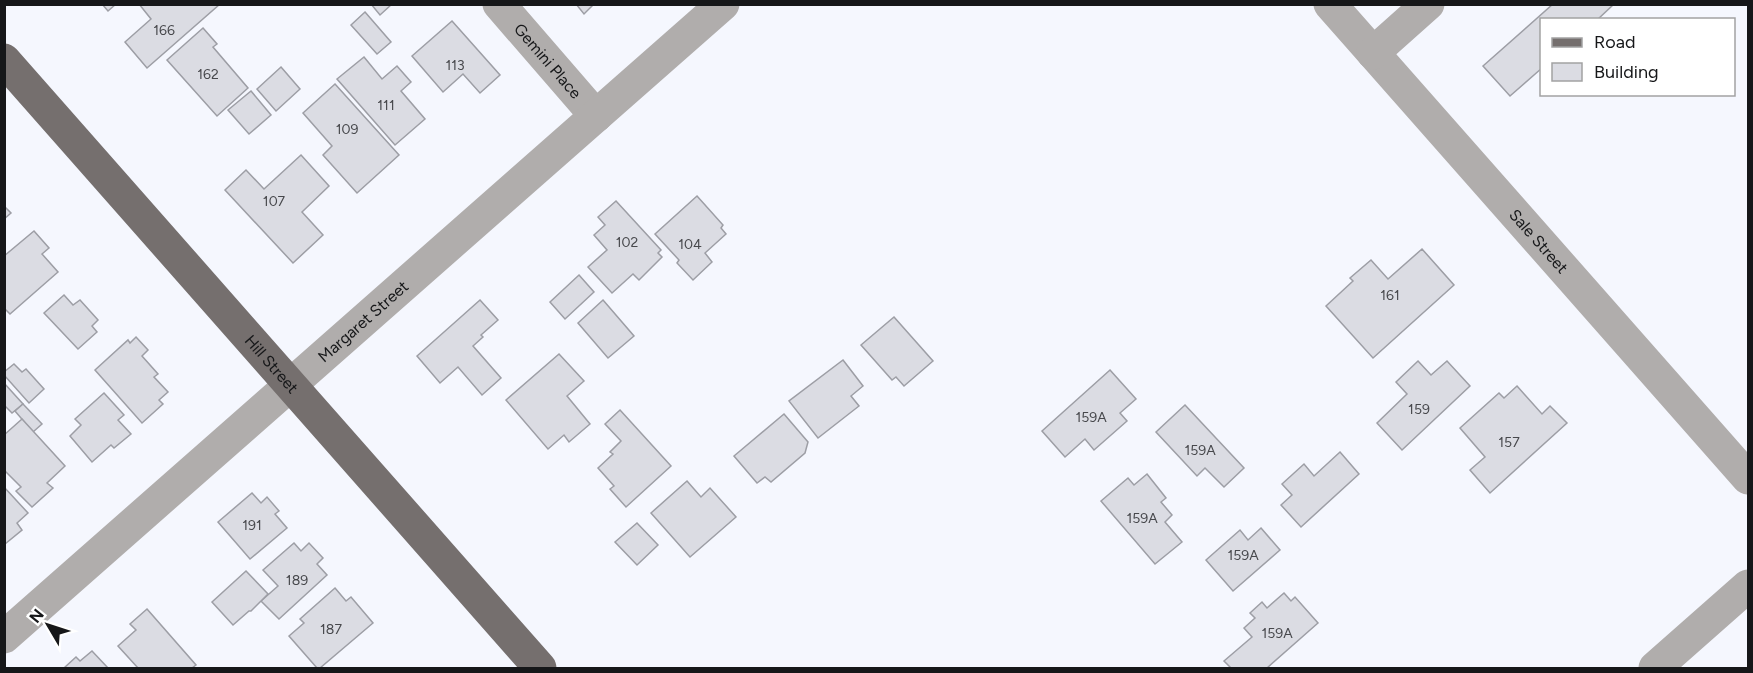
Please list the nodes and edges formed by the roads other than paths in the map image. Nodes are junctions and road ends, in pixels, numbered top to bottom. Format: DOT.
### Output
graph roads {
  1 [pos="499,4"];
  2 [pos="723,4"];
  3 [pos="1330,4"];
  4 [pos="1428,4"];
  5 [pos="1372,53"];
  6 [pos="4,60"];
  7 [pos="596,116"];
  8 [pos="291,385"];
  9 [pos="1749,478"];
  10 [pos="1749,586"];
  11 [pos="4,637"];
  12 [pos="540,669"];
  13 [pos="1655,669"];
  1 -- 7 [label="street, Gemini Place"];
  2 -- 7 [label="street, Margaret Street"];
  3 -- 5 [label="street, Sale Street"];
  4 -- 5 [label="street"];
  5 -- 9 [label="street, Sale Street"];
  6 -- 8 [label="main road, Hill Street"];
  7 -- 8 [label="street, Margaret Street"];
  8 -- 11 [label="street, Margaret Street"];
  8 -- 12 [label="main road, Hill Street"];
  10 -- 13 [label="street"];
}
